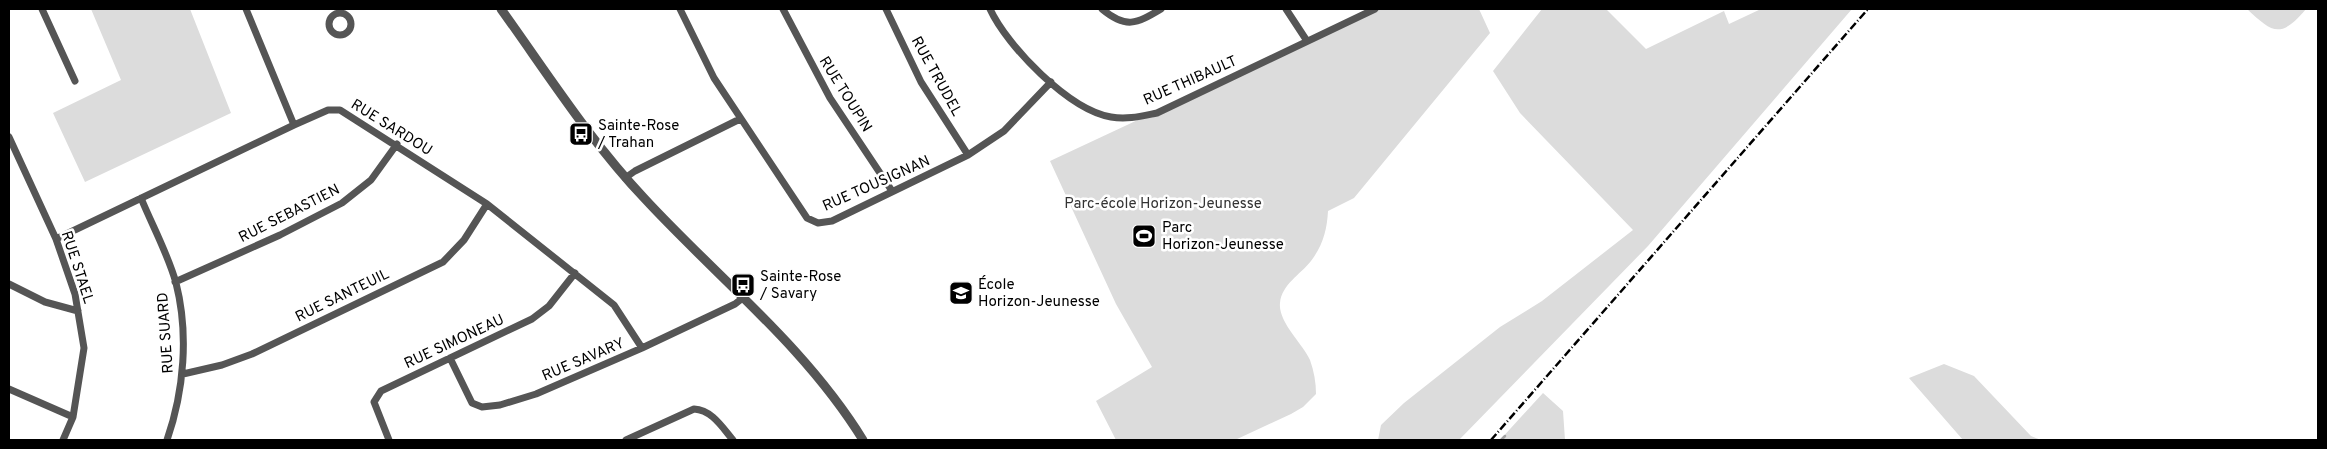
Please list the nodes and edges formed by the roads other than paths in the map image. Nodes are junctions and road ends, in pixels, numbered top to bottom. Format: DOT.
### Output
graph roads {
  1 [pos="42,9"];
  2 [pos="246,9"];
  3 [pos="353,9"];
  4 [pos="500,9"];
  5 [pos="680,9"];
  6 [pos="783,9"];
  7 [pos="886,9"];
  8 [pos="990,9"];
  9 [pos="1102,9"];
  10 [pos="1161,9"];
  11 [pos="1286,9"];
  12 [pos="1375,9"];
  13 [pos="347,15"];
  14 [pos="1307,40"];
  15 [pos="75,81"];
  16 [pos="1050,82"];
  17 [pos="740,119"];
  18 [pos="294,125"];
  19 [pos="9,138"];
  20 [pos="397,144"];
  21 [pos="968,155"];
  22 [pos="625,178"];
  23 [pos="892,190"];
  24 [pos="141,198"];
  25 [pos="487,204"];
  26 [pos="56,239"];
  27 [pos="575,273"];
  28 [pos="176,282"];
  29 [pos="9,284"];
  30 [pos="744,297"];
  31 [pos="78,311"];
  32 [pos="642,348"];
  33 [pos="450,358"];
  34 [pos="183,374"];
  35 [pos="9,389"];
  36 [pos="73,417"];
  37 [pos="631,439"];
  38 [pos="63,440"];
  39 [pos="167,440"];
  40 [pos="389,440"];
  41 [pos="733,440"];
  42 [pos="863,440"];
  1 -- 15 [label="street"];
  2 -- 18 [label="street"];
  3 -- 13 [label="street"];
  4 -- 22 [label="street"];
  5 -- 17 [label="street, RUE TOUSIGNAN"];
  6 -- 23 [label="street, RUE TOUPIN"];
  7 -- 21 [label="street, RUE TRUDEL"];
  8 -- 16 [label="street, RUE THIBAULT"];
  9 -- 10 [label="street"];
  11 -- 14 [label="street"];
  12 -- 14 [label="street, RUE THIBAULT"];
  14 -- 16 [label="street, RUE THIBAULT"];
  16 -- 21 [label="street, RUE TOUSIGNAN"];
  17 -- 22 [label="street"];
  17 -- 23 [label="street, RUE TOUSIGNAN"];
  18 -- 20 [label="street, RUE SARDOU"];
  18 -- 24 [label="street, RUE SARDOU"];
  19 -- 26 [label="street, RUE STAEL"];
  20 -- 25 [label="street, RUE SARDOU"];
  20 -- 28 [label="street, RUE SEBASTIEN"];
  21 -- 23 [label="street, RUE TOUSIGNAN"];
  22 -- 30 [label="street"];
  24 -- 26 [label="street, RUE SARDOU"];
  24 -- 28 [label="street, RUE SUARD"];
  25 -- 27 [label="street, RUE SARDOU"];
  25 -- 34 [label="street, RUE SANTEUIL"];
  26 -- 31 [label="street, RUE STAEL"];
  27 -- 32 [label="street, RUE SARDOU"];
  27 -- 33 [label="street, RUE SIMONEAU"];
  28 -- 34 [label="street, RUE SUARD"];
  29 -- 31 [label="street"];
  30 -- 32 [label="street, RUE SAVARY"];
  30 -- 42 [label="street"];
  31 -- 36 [label="street, RUE STAEL"];
  32 -- 33 [label="street, RUE SAVARY"];
  33 -- 40 [label="street, RUE SIMONEAU"];
  34 -- 39 [label="street, RUE SUARD"];
  35 -- 36 [label="street"];
  36 -- 38 [label="street, RUE STAEL"];
  37 -- 41 [label="street"];
}
